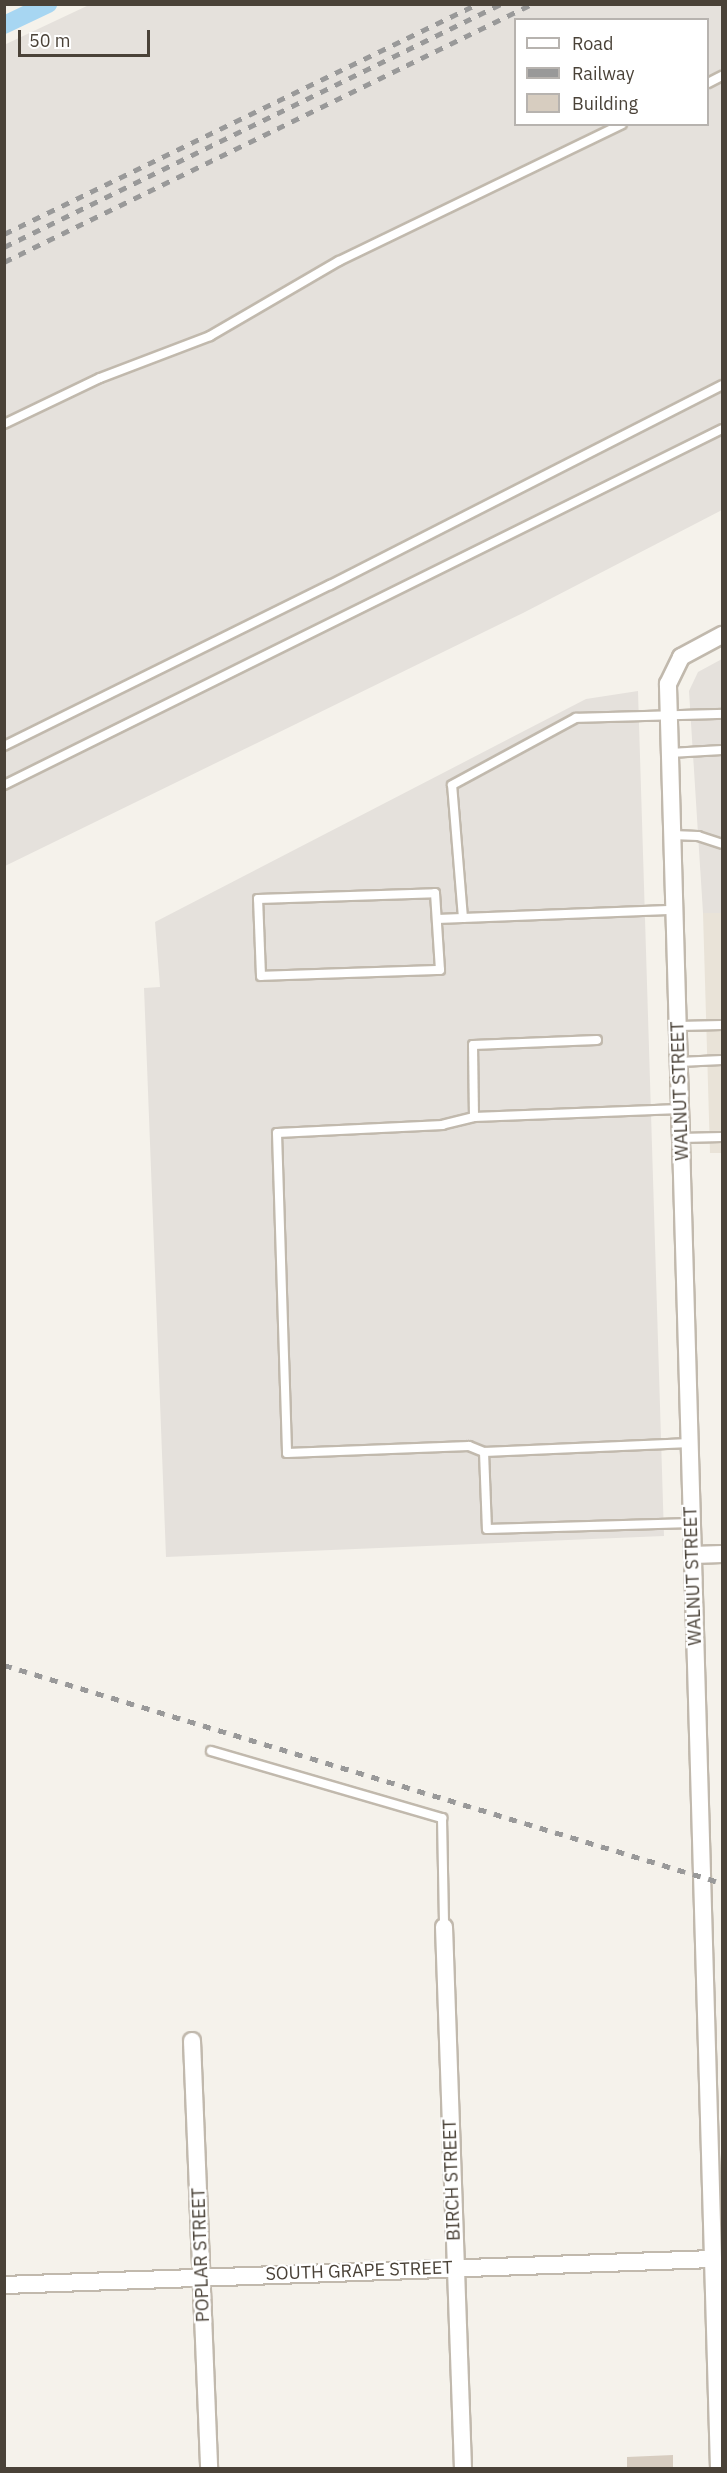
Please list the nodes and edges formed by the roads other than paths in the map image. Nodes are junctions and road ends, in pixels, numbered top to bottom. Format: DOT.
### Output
graph roads {
  1 [pos="723,76"];
  2 [pos="709,83"];
  3 [pos="618,126"];
  4 [pos="723,385"];
  5 [pos="4,424"];
  6 [pos="723,429"];
  7 [pos="723,635"];
  8 [pos="723,714"];
  9 [pos="669,715"];
  10 [pos="4,746"];
  11 [pos="723,750"];
  12 [pos="670,753"];
  13 [pos="4,785"];
  14 [pos="672,835"];
  15 [pos="723,844"];
  16 [pos="675,910"];
  17 [pos="463,918"];
  18 [pos="437,919"];
  19 [pos="723,1025"];
  20 [pos="678,1026"];
  21 [pos="597,1040"];
  22 [pos="723,1060"];
  23 [pos="679,1062"];
  24 [pos="680,1109"];
  25 [pos="474,1117"];
  26 [pos="723,1137"];
  27 [pos="681,1138"];
  28 [pos="690,1443"];
  29 [pos="484,1452"];
  30 [pos="692,1523"];
  31 [pos="723,1554"];
  32 [pos="693,1555"];
  33 [pos="211,1751"];
  34 [pos="444,1927"];
  35 [pos="192,2042"];
  36 [pos="713,2259"];
  37 [pos="455,2267"];
  38 [pos="202,2278"];
  39 [pos="4,2285"];
  40 [pos="719,2331"];
  41 [pos="720,2398"];
  42 [pos="209,2469"];
  43 [pos="463,2469"];
  44 [pos="719,2469"];
  1 -- 2 [label="lane"];
  3 -- 5 [label="lane"];
  4 -- 10 [label="lane"];
  6 -- 13 [label="lane"];
  7 -- 9 [label="street, WALNUT STREET"];
  8 -- 9 [label="lane"];
  9 -- 12 [label="street, WALNUT STREET"];
  9 -- 17 [label="lane"];
  11 -- 12 [label="lane"];
  12 -- 14 [label="street, WALNUT STREET"];
  14 -- 15 [label="lane"];
  14 -- 16 [label="street, WALNUT STREET"];
  16 -- 17 [label="lane"];
  16 -- 20 [label="street, WALNUT STREET"];
  17 -- 18 [label="lane"];
  18 -- 18 [label="lane"];
  19 -- 20 [label="lane"];
  20 -- 23 [label="street, WALNUT STREET"];
  21 -- 25 [label="lane"];
  22 -- 23 [label="lane"];
  23 -- 24 [label="street, WALNUT STREET"];
  24 -- 25 [label="lane"];
  24 -- 27 [label="street, WALNUT STREET"];
  25 -- 29 [label="lane"];
  26 -- 27 [label="lane"];
  27 -- 28 [label="street, WALNUT STREET"];
  28 -- 29 [label="lane"];
  28 -- 30 [label="street, WALNUT STREET"];
  29 -- 30 [label="lane"];
  30 -- 32 [label="street, WALNUT STREET"];
  31 -- 32 [label="street"];
  32 -- 36 [label="street, WALNUT STREET"];
  33 -- 34 [label="lane"];
  34 -- 37 [label="street, BIRCH STREET"];
  35 -- 38 [label="street, POPLAR STREET"];
  36 -- 37 [label="street, SOUTH GRAPE STREET"];
  36 -- 40 [label="street, WALNUT STREET"];
  37 -- 38 [label="street, SOUTH GRAPE STREET"];
  37 -- 43 [label="street, BIRCH STREET"];
  38 -- 39 [label="street, SOUTH GRAPE STREET"];
  38 -- 42 [label="street, POPLAR STREET"];
  40 -- 41 [label="street, WALNUT STREET"];
  41 -- 44 [label="street, WALNUT STREET"];
}
